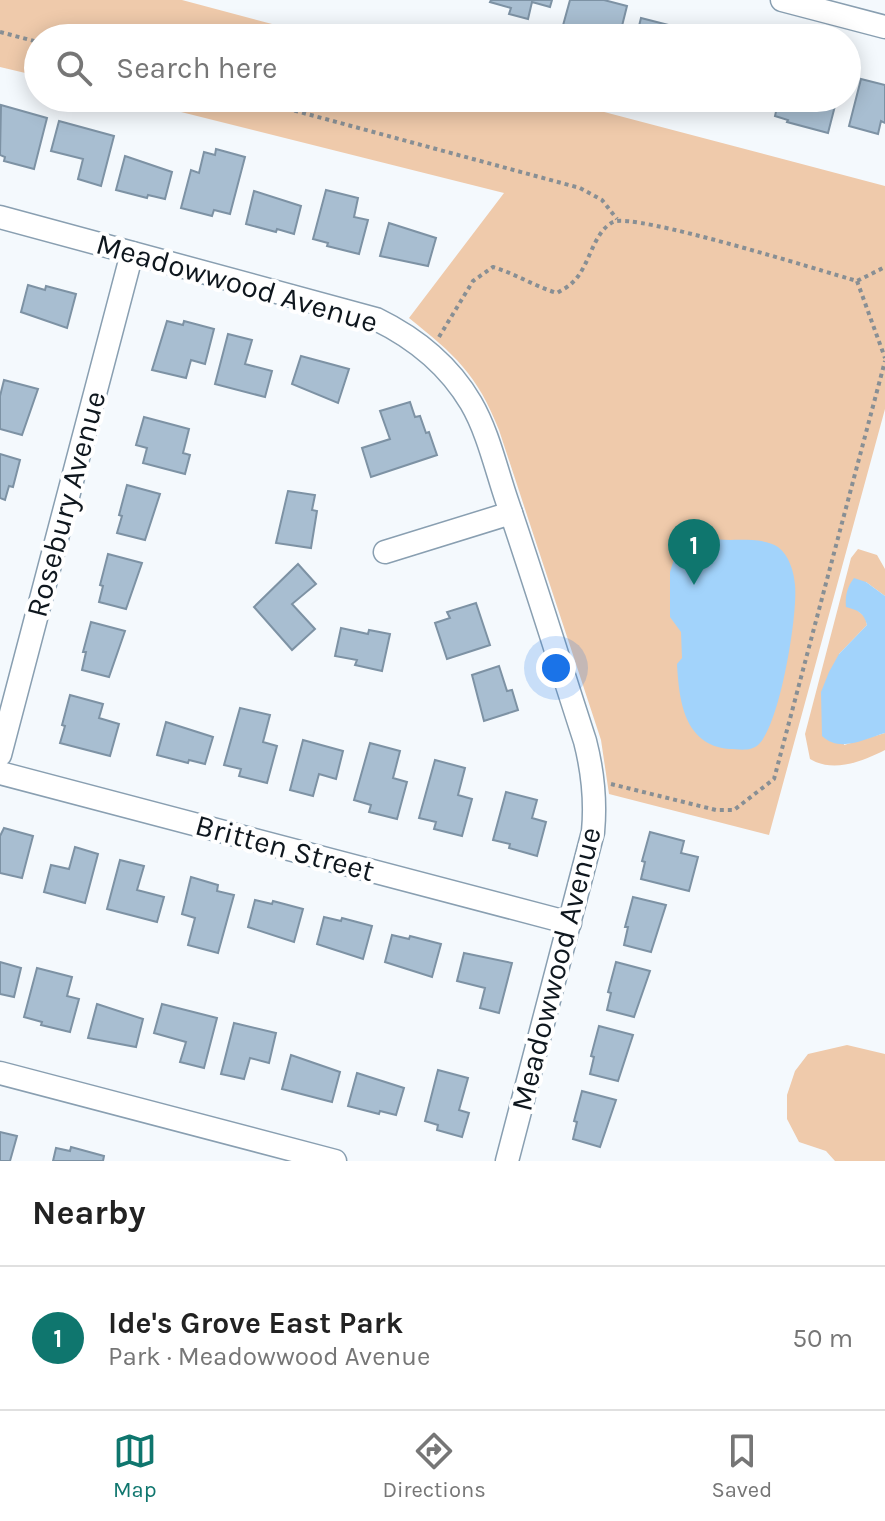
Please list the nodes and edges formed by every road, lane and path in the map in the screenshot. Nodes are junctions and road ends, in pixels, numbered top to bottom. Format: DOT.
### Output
graph roads {
  1 [pos="782,0"];
  2 [pos="885,27"];
  3 [pos="0,32"];
  4 [pos="24,38"];
  5 [pos="300,112"];
  6 [pos="0,217"];
  7 [pos="617,220"];
  8 [pos="132,253"];
  9 [pos="885,267"];
  10 [pos="857,281"];
  11 [pos="428,351"];
  12 [pos="885,359"];
  13 [pos="511,513"];
  14 [pos="385,552"];
  15 [pos="0,755"];
  16 [pos="0,773"];
  17 [pos="593,779"];
  18 [pos="570,923"];
  19 [pos="0,1073"];
  20 [pos="335,1161"];
  21 [pos="507,1161"];
  1 -- 2 [label="street"];
  3 -- 4 [label="path"];
  5 -- 7 [label="path"];
  6 -- 8 [label="street, Meadowwood Avenue"];
  7 -- 10 [label="path"];
  7 -- 11 [label="path"];
  8 -- 11 [label="street, Meadowwood Avenue"];
  8 -- 15 [label="street, Rosebury Avenue"];
  9 -- 10 [label="path"];
  10 -- 12 [label="path"];
  11 -- 13 [label="street, Meadowwood Avenue"];
  12 -- 17 [label="path"];
  13 -- 14 [label="street"];
  13 -- 17 [label="street, Meadowwood Avenue"];
  16 -- 18 [label="street, Britten Street"];
  17 -- 18 [label="street, Meadowwood Avenue"];
  18 -- 21 [label="street, Meadowwood Avenue"];
  19 -- 20 [label="street"];
}
